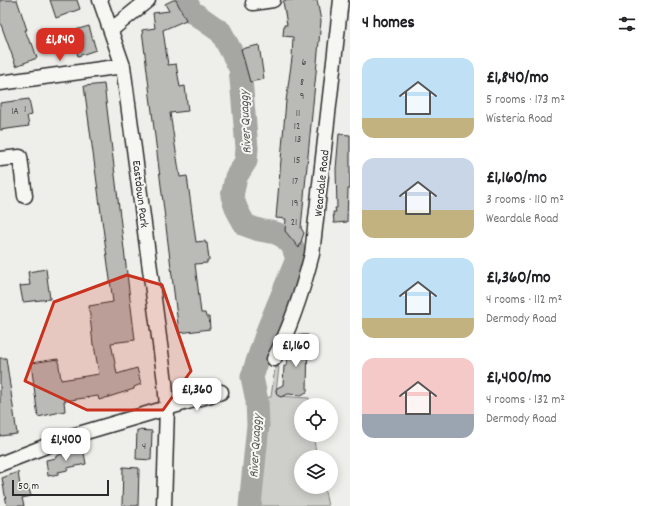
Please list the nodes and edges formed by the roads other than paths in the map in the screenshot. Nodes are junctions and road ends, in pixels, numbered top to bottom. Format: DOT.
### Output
graph roads {
  1 [pos="100,0"];
  2 [pos="148,0"];
  3 [pos="273,0"];
  4 [pos="341,0"];
  5 [pos="253,3"];
  6 [pos="111,30"];
  7 [pos="123,66"];
  8 [pos="0,83"];
  9 [pos="0,159"];
  10 [pos="25,196"];
  11 [pos="274,359"];
  12 [pos="221,392"];
  13 [pos="167,408"];
  14 [pos="0,464"];
  15 [pos="164,506"];
  1 -- 6 [label="street, Eastdown Park"];
  2 -- 6 [label="street"];
  3 -- 5 [label="street"];
  4 -- 11 [label="street, Weardale Road"];
  6 -- 7 [label="street, Eastdown Park"];
  7 -- 8 [label="street"];
  7 -- 13 [label="street, Eastdown Park"];
  9 -- 10 [label="street"];
  12 -- 13 [label="street"];
  13 -- 14 [label="street"];
  13 -- 15 [label="street, Eastdown Park"];
}
